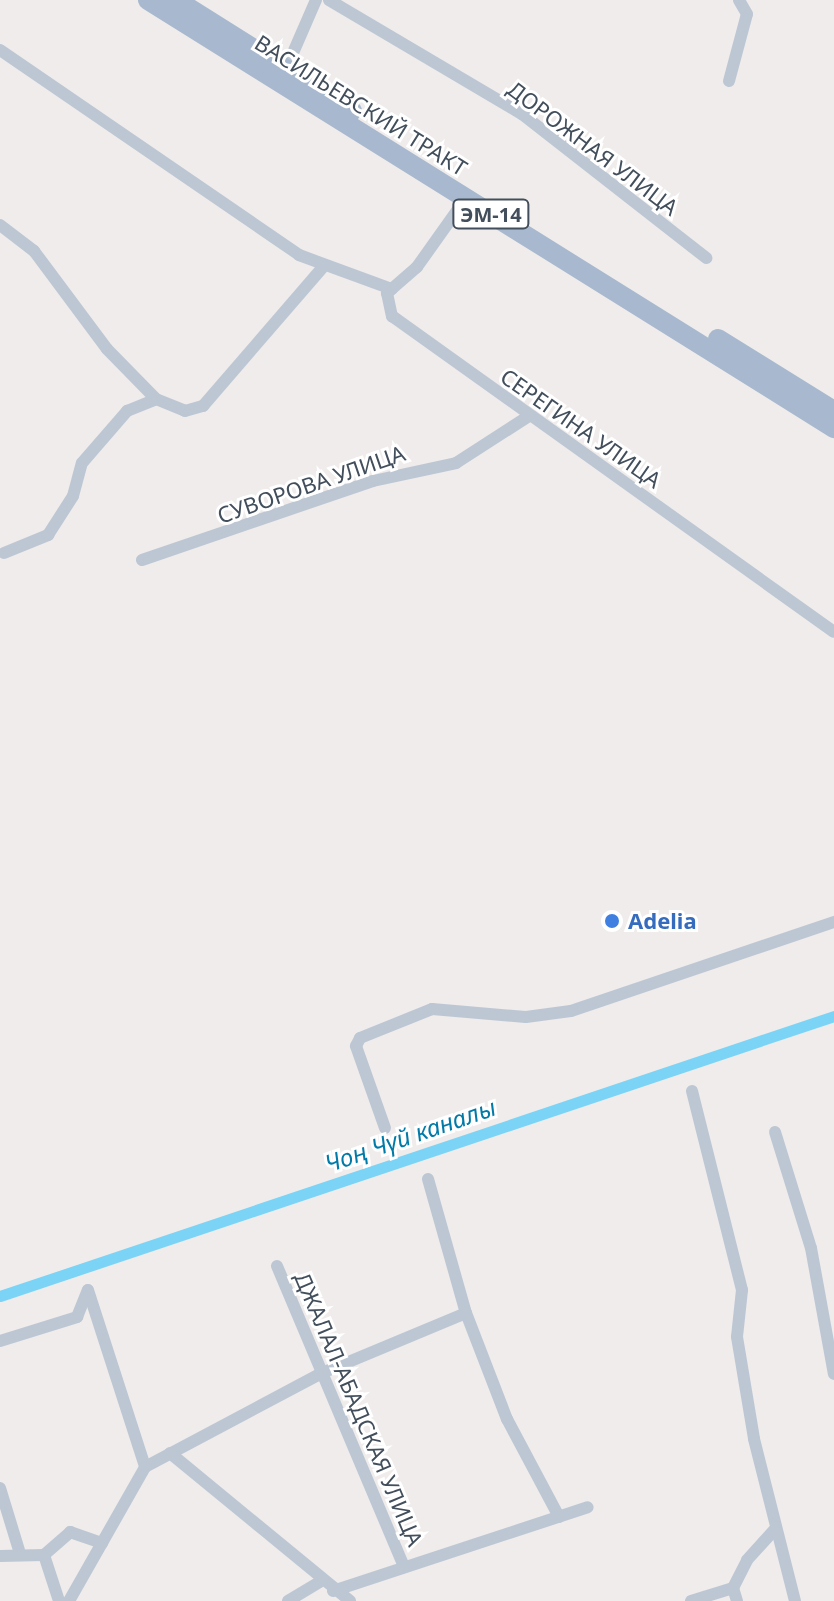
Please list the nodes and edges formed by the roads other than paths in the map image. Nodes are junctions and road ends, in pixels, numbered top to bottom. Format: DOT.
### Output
graph roads {
  1 [pos="148,0"];
  2 [pos="176,0"];
  3 [pos="316,0"];
  4 [pos="329,0"];
  5 [pos="739,0"];
  6 [pos="0,50"];
  7 [pos="286,69"];
  8 [pos="729,81"];
  9 [pos="466,198"];
  10 [pos="0,225"];
  11 [pos="706,258"];
  12 [pos="323,267"];
  13 [pos="392,289"];
  14 [pos="156,399"];
  15 [pos="834,411"];
  16 [pos="529,416"];
  17 [pos="834,428"];
  18 [pos="4,553"];
  19 [pos="142,560"];
  20 [pos="834,632"];
  21 [pos="834,922"];
  22 [pos="692,1091"];
  23 [pos="385,1128"];
  24 [pos="775,1132"];
  25 [pos="428,1179"];
  26 [pos="277,1266"];
  27 [pos="466,1313"];
  28 [pos="0,1341"];
  29 [pos="322,1373"];
  30 [pos="834,1374"];
  31 [pos="170,1453"];
  32 [pos="145,1467"];
  33 [pos="0,1488"];
  34 [pos="588,1507"];
  35 [pos="559,1517"];
  36 [pos="776,1528"];
  37 [pos="102,1543"];
  38 [pos="19,1550"];
  39 [pos="44,1555"];
  40 [pos="0,1556"];
  41 [pos="404,1567"];
  42 [pos="321,1581"];
  43 [pos="333,1591"];
  44 [pos="735,1594"];
  45 [pos="59,1601"];
  46 [pos="69,1601"];
  47 [pos="288,1601"];
  48 [pos="350,1601"];
  49 [pos="691,1601"];
  50 [pos="795,1601"];
  1 -- 9 [label="main road, ВАСИЛЬЕВСКИЙ ТРАКТ / ЭМ-14"];
  2 -- 7 [label="main road, ВАСИЛЬЕВСКИЙ ТРАКТ / ЭМ-14"];
  3 -- 7 [label="street"];
  4 -- 11 [label="street, ДОРОЖНАЯ УЛИЦА"];
  5 -- 8 [label="street"];
  6 -- 12 [label="street"];
  7 -- 15 [label="main road, ВАСИЛЬЕВСКИЙ ТРАКТ / ЭМ-14"];
  9 -- 13 [label="street"];
  9 -- 17 [label="main road, ВАСИЛЬЕВСКИЙ ТРАКТ / ЭМ-14"];
  10 -- 14 [label="street"];
  12 -- 13 [label="street"];
  12 -- 14 [label="street"];
  13 -- 16 [label="street, СЕРЕГИНА УЛИЦА"];
  14 -- 18 [label="street"];
  16 -- 19 [label="street, СУВОРОВА УЛИЦА"];
  16 -- 20 [label="street, СЕРЕГИНА УЛИЦА"];
  21 -- 23 [label="street"];
  22 -- 36 [label="street"];
  24 -- 30 [label="street"];
  25 -- 27 [label="street"];
  26 -- 29 [label="street, ДЖАЛАЛ-АБАДСКАЯ УЛИЦА"];
  27 -- 29 [label="street"];
  27 -- 35 [label="street"];
  28 -- 32 [label="street"];
  29 -- 31 [label="street"];
  29 -- 41 [label="street, ДЖАЛАЛ-АБАДСКАЯ УЛИЦА"];
  31 -- 32 [label="street"];
  31 -- 42 [label="street"];
  32 -- 37 [label="street"];
  33 -- 38 [label="street"];
  34 -- 35 [label="street"];
  35 -- 41 [label="street"];
  36 -- 44 [label="street"];
  36 -- 50 [label="street"];
  37 -- 39 [label="street"];
  37 -- 46 [label="street"];
  38 -- 39 [label="street"];
  38 -- 40 [label="street"];
  39 -- 45 [label="street"];
  41 -- 43 [label="street"];
  42 -- 43 [label="street"];
  42 -- 47 [label="street"];
  43 -- 48 [label="street"];
  44 -- 49 [label="street"];
}
